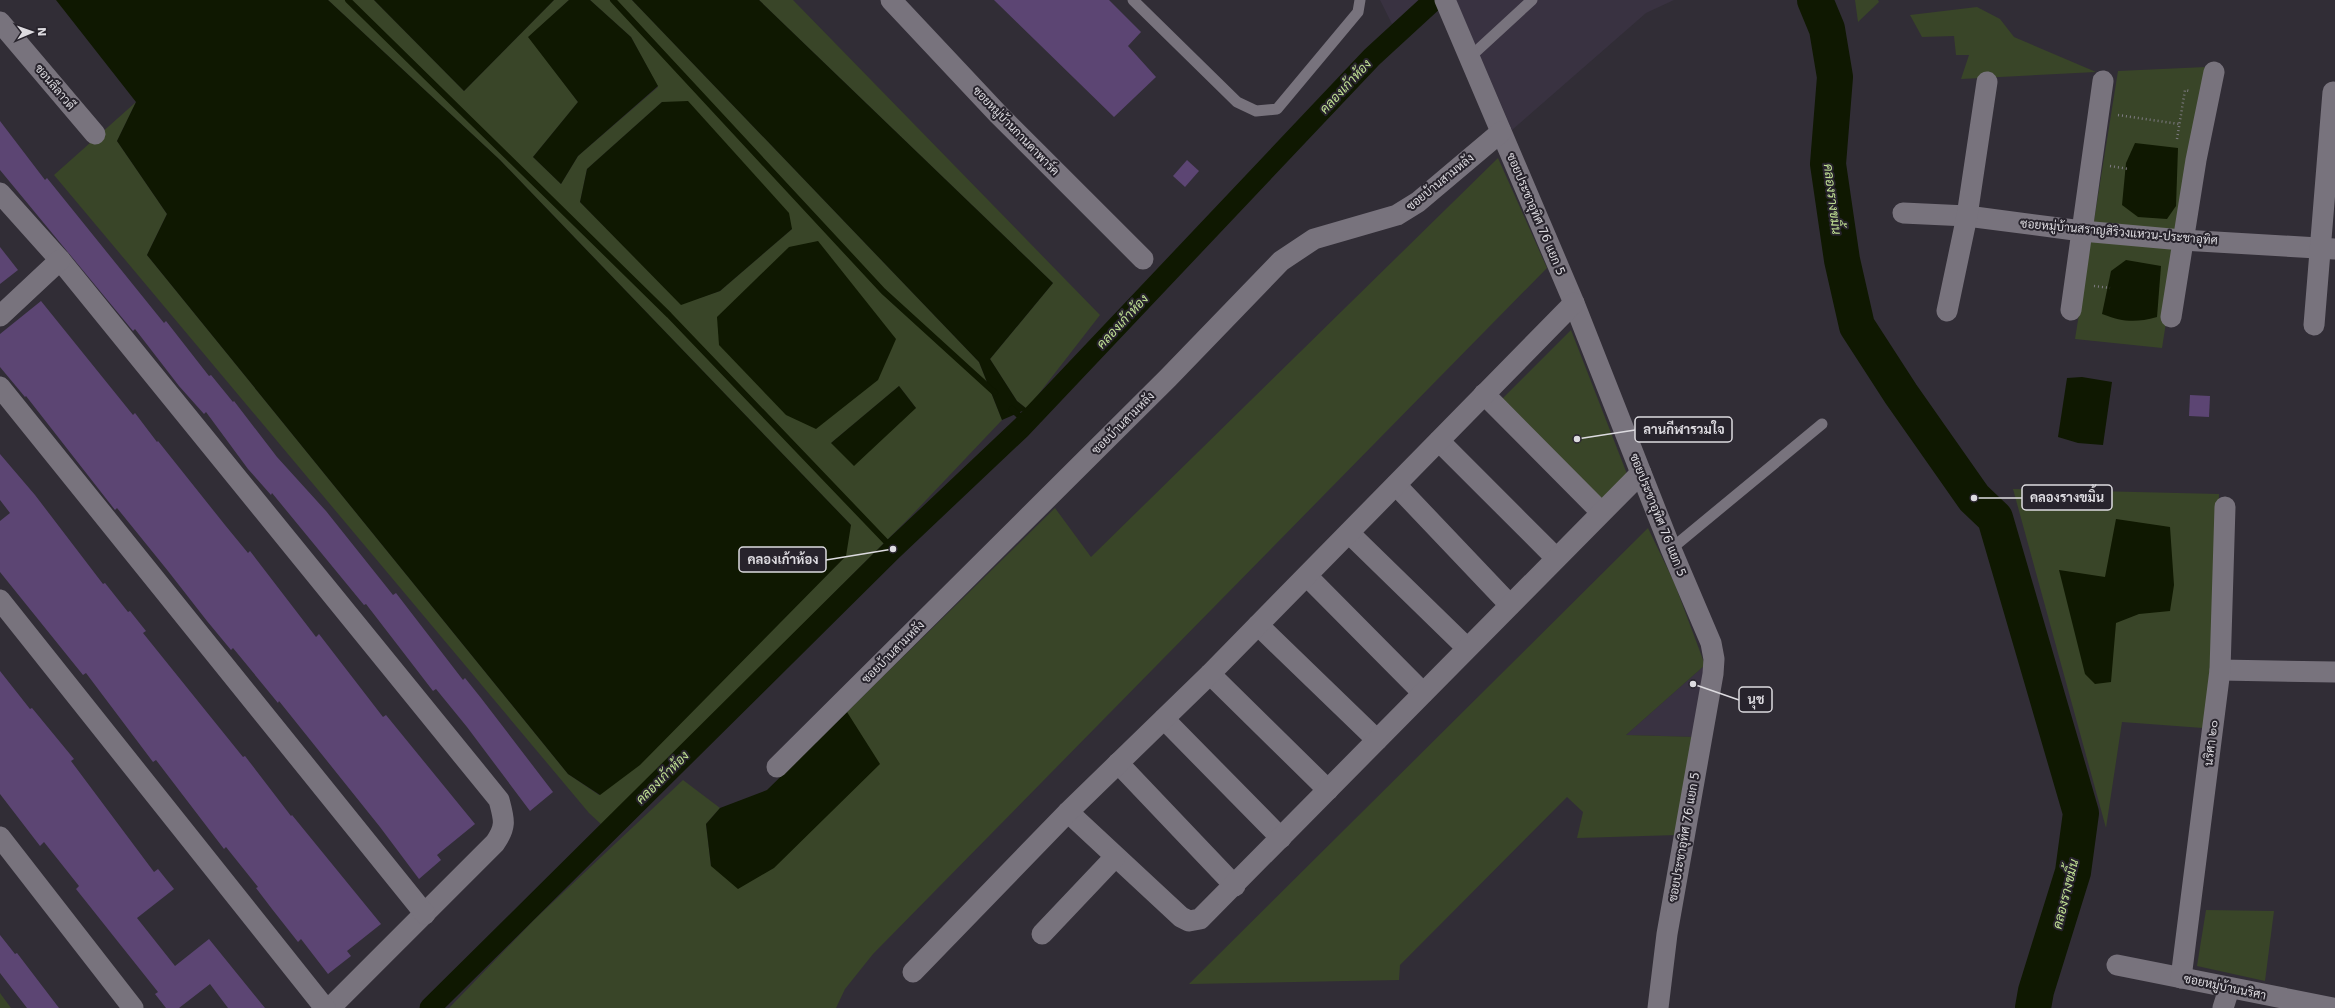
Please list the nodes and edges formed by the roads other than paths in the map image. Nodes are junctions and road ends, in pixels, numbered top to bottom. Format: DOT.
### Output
graph roads {
  1 [pos="891,0"];
  2 [pos="1133,0"];
  3 [pos="1360,0"];
  4 [pos="1532,0"];
  5 [pos="1448,7"];
  6 [pos="0,22"];
  7 [pos="1469,58"];
  8 [pos="2214,72"];
  9 [pos="2103,80"];
  10 [pos="1988,82"];
  11 [pos="2333,92"];
  12 [pos="1501,132"];
  13 [pos="95,134"];
  14 [pos="0,193"];
  15 [pos="1903,213"];
  16 [pos="1967,216"];
  17 [pos="2082,231"];
  18 [pos="2182,240"];
  19 [pos="2328,248"];
  20 [pos="1143,259"];
  21 [pos="60,260"];
  22 [pos="1574,303"];
  23 [pos="2071,310"];
  24 [pos="1947,311"];
  25 [pos="0,316"];
  26 [pos="2171,317"];
  27 [pos="2314,325"];
  28 [pos="0,387"];
  29 [pos="1484,394"];
  30 [pos="1822,424"];
  31 [pos="1439,441"];
  32 [pos="1641,473"];
  33 [pos="1396,485"];
  34 [pos="2225,507"];
  35 [pos="1601,512"];
  36 [pos="1349,533"];
  37 [pos="1671,549"];
  38 [pos="1556,558"];
  39 [pos="1307,576"];
  40 [pos="0,600"];
  41 [pos="1510,605"];
  42 [pos="1258,625"];
  43 [pos="1467,648"];
  44 [pos="2220,670"];
  45 [pos="2335,672"];
  46 [pos="1210,674"];
  47 [pos="1423,693"];
  48 [pos="1164,719"];
  49 [pos="1377,740"];
  50 [pos="1118,764"];
  51 [pos="777,767"];
  52 [pos="1328,790"];
  53 [pos="1068,812"];
  54 [pos="0,837"];
  55 [pos="1281,838"];
  56 [pos="1115,858"];
  57 [pos="1235,886"];
  58 [pos="425,914"];
  59 [pos="1042,934"];
  60 [pos="2117,964"];
  61 [pos="913,972"];
  62 [pos="2181,978"];
  63 [pos="2226,998"];
  64 [pos="133,1008"];
  65 [pos="325,1008"];
  66 [pos="330,1008"];
  67 [pos="1658,1008"];
  68 [pos="2333,1008"];
  1 -- 20 [label="street, ซอยหมู่บ้านกานดาพาร์ค"];
  2 -- 3 [label="lane"];
  4 -- 7 [label="lane"];
  5 -- 7 [label="street, ซอยประชาอุทิศ 76 แยก 5"];
  6 -- 13 [label="street, ซอนลีลาวดี"];
  7 -- 12 [label="street, ซอยประชาอุทิศ 76 แยก 5"];
  8 -- 18 [label="street"];
  9 -- 17 [label="street"];
  10 -- 16 [label="street"];
  11 -- 19 [label="street"];
  12 -- 22 [label="street, ซอยประชาอุทิศ 76 แยก 5"];
  12 -- 51 [label="street, ซอยบ้านสามหลัง"];
  14 -- 21 [label="street"];
  15 -- 16 [label="street, ซอยหมู่บ้านสราญสิริวงแหวน-ประชาอุทิศ"];
  16 -- 17 [label="street, ซอยหมู่บ้านสราญสิริวงแหวน-ประชาอุทิศ"];
  16 -- 24 [label="street"];
  17 -- 18 [label="street, ซอยหมู่บ้านสราญสิริวงแหวน-ประชาอุทิศ"];
  17 -- 23 [label="street"];
  18 -- 19 [label="street, ซอยหมู่บ้านสราญสิริวงแหวน-ประชาอุทิศ"];
  18 -- 26 [label="street"];
  19 -- 27 [label="street"];
  21 -- 25 [label="street"];
  21 -- 58 [label="street"];
  22 -- 29 [label="street"];
  22 -- 32 [label="street, ซอยประชาอุทิศ 76 แยก 5"];
  28 -- 58 [label="street"];
  29 -- 31 [label="street"];
  29 -- 35 [label="street"];
  30 -- 37 [label="lane"];
  31 -- 33 [label="street"];
  31 -- 38 [label="street"];
  32 -- 35 [label="street"];
  32 -- 37 [label="street, ซอยประชาอุทิศ 76 แยก 5"];
  33 -- 36 [label="street"];
  33 -- 41 [label="street"];
  34 -- 44 [label="street, นริศา ๒๐"];
  35 -- 38 [label="street"];
  36 -- 39 [label="street"];
  36 -- 43 [label="street"];
  37 -- 67 [label="street, ซอยประชาอุทิศ 76 แยก 5"];
  38 -- 41 [label="street"];
  39 -- 42 [label="street"];
  39 -- 47 [label="street"];
  40 -- 65 [label="street"];
  41 -- 43 [label="street"];
  42 -- 46 [label="street"];
  42 -- 49 [label="street"];
  43 -- 47 [label="street"];
  44 -- 45 [label="street"];
  44 -- 62 [label="street, นริศา ๒๐"];
  46 -- 48 [label="street"];
  46 -- 52 [label="street"];
  47 -- 49 [label="street"];
  48 -- 50 [label="street"];
  48 -- 55 [label="street"];
  49 -- 52 [label="street"];
  50 -- 53 [label="street"];
  50 -- 57 [label="street"];
  52 -- 55 [label="street"];
  53 -- 56 [label="street"];
  53 -- 61 [label="street"];
  54 -- 64 [label="street"];
  55 -- 57 [label="street"];
  56 -- 57 [label="street"];
  56 -- 59 [label="street"];
  58 -- 66 [label="street"];
  60 -- 62 [label="street, ซอยหมู่บ้านนริศา"];
  62 -- 63 [label="street, ซอยหมู่บ้านนริศา"];
  63 -- 68 [label="street, ซอยหมู่บ้านนริศา"];
}
